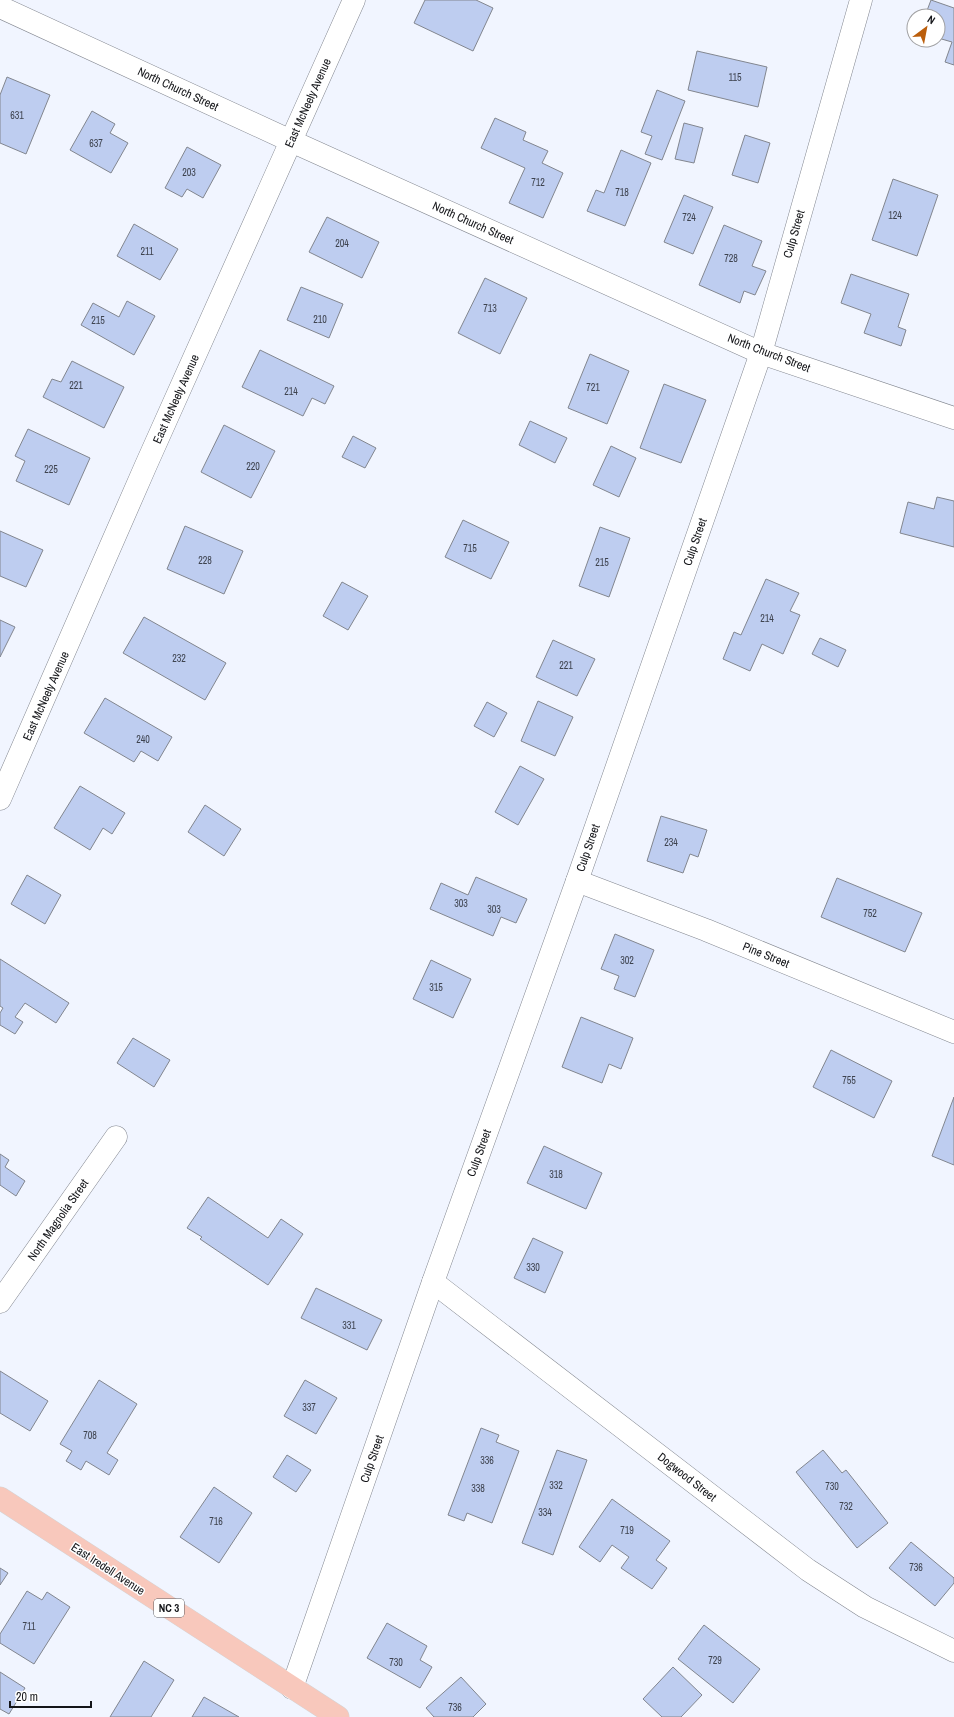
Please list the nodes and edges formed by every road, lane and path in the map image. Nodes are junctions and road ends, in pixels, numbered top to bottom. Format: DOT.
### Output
graph roads {
  1 [pos="354,0"];
  2 [pos="861,0"];
  3 [pos="0,7"];
  4 [pos="291,141"];
  5 [pos="760,352"];
  6 [pos="954,418"];
  7 [pos="0,799"];
  8 [pos="577,881"];
  9 [pos="954,1032"];
  10 [pos="116,1137"];
  11 [pos="433,1282"];
  12 [pos="0,1302"];
  13 [pos="0,1498"];
  14 [pos="954,1651"];
  15 [pos="292,1688"];
  16 [pos="338,1717"];
  1 -- 4 [label="street, East McNeely Avenue"];
  2 -- 5 [label="street, Culp Street"];
  3 -- 4 [label="street, North Church Street"];
  4 -- 5 [label="street, North Church Street"];
  4 -- 7 [label="street, East McNeely Avenue"];
  5 -- 6 [label="street, North Church Street"];
  5 -- 8 [label="street, Culp Street"];
  8 -- 9 [label="street, Pine Street"];
  8 -- 11 [label="street, Culp Street"];
  10 -- 12 [label="street, North Magnolia Street"];
  11 -- 14 [label="street, Dogwood Street"];
  11 -- 15 [label="street, Culp Street"];
  13 -- 15 [label="main road, East Iredell Avenue / NC 3"];
  15 -- 16 [label="main road, East Iredell Avenue / NC 3"];
}
